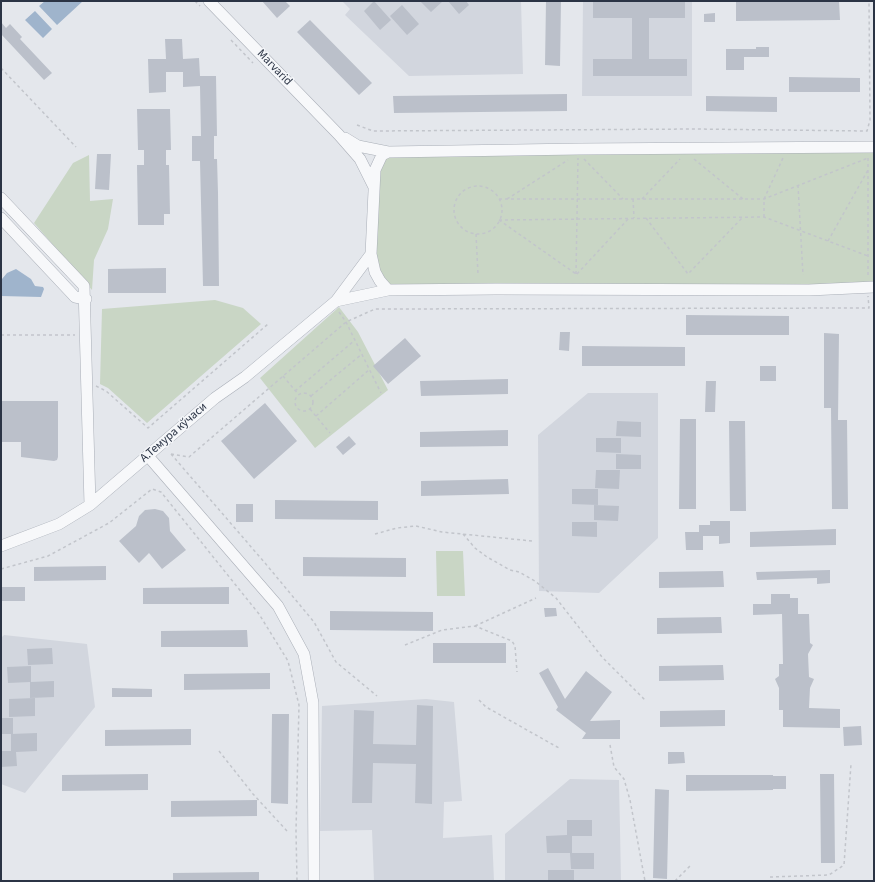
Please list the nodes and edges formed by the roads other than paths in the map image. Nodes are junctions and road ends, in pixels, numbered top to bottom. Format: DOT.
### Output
graph roads {
  1 [pos="209,1"];
  2 [pos="339,135"];
  3 [pos="871,150"];
  4 [pos="388,152"];
  5 [pos="374,187"];
  6 [pos="1,198"];
  7 [pos="1,218"];
  8 [pos="372,254"];
  9 [pos="388,290"];
  10 [pos="871,291"];
  11 [pos="86,299"];
  12 [pos="336,301"];
  13 [pos="148,456"];
  14 [pos="90,505"];
  15 [pos="1,546"];
  16 [pos="314,881"];
  1 -- 2 [label="street, Marvarid"];
  2 -- 4 [label="street"];
  2 -- 5 [label="street"];
  3 -- 4 [label="street"];
  4 -- 5 [label="street"];
  5 -- 8 [label="street"];
  6 -- 11 [label="street"];
  7 -- 11 [label="street"];
  8 -- 9 [label="street"];
  8 -- 12 [label="street, А.Темура кўчаси"];
  9 -- 10 [label="street"];
  9 -- 12 [label="street"];
  11 -- 14 [label="street"];
  12 -- 13 [label="street, А.Темура кўчаси"];
  13 -- 14 [label="street, А.Темура кўчаси"];
  13 -- 16 [label="street"];
  14 -- 15 [label="street, А.Темура кўчаси"];
}
